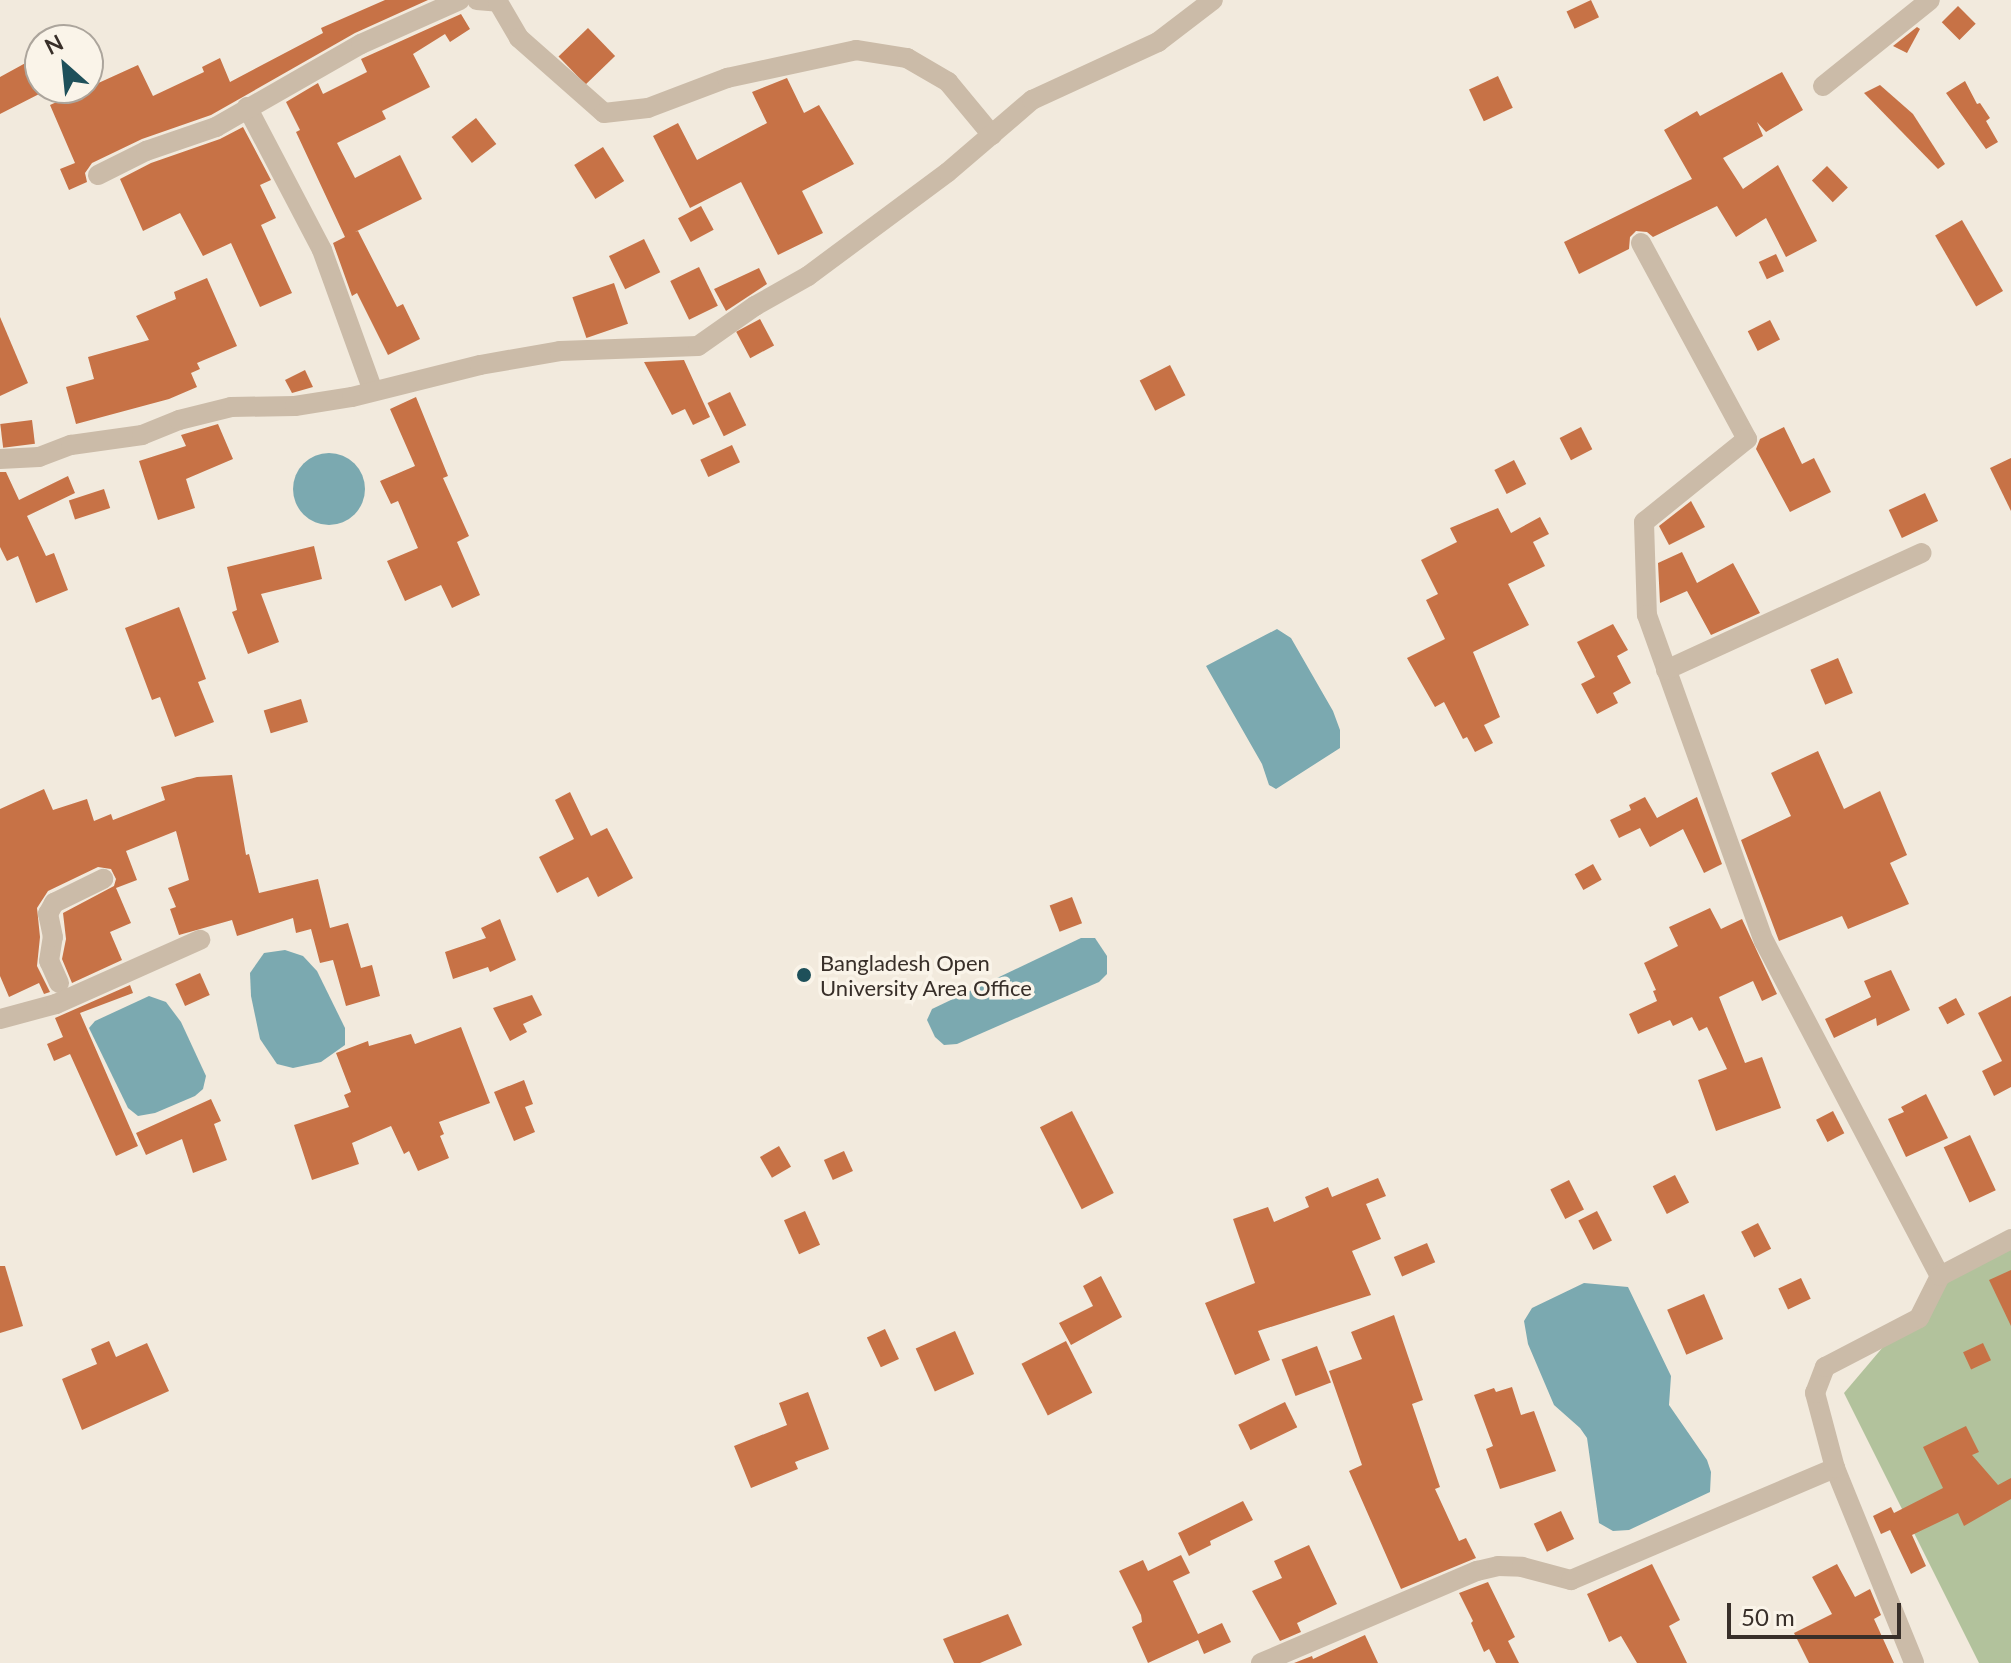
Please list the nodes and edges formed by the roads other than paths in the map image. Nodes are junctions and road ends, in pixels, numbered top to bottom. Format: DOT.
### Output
graph roads {
  1 [pos="460,0"];
  2 [pos="477,0"];
  3 [pos="1213,0"];
  4 [pos="1930,0"];
  5 [pos="497,1"];
  6 [pos="1823,86"];
  7 [pos="247,107"];
  8 [pos="992,135"];
  9 [pos="98,175"];
  10 [pos="1641,243"];
  11 [pos="373,391"];
  12 [pos="0,459"];
  13 [pos="1922,553"];
  14 [pos="1666,670"];
  15 [pos="103,879"];
  16 [pos="200,940"];
  17 [pos="59,983"];
  18 [pos="0,1019"];
  19 [pos="2011,1239"];
  20 [pos="1940,1276"];
  21 [pos="1835,1468"];
  22 [pos="1261,1663"];
  23 [pos="1914,1663"];
  1 -- 7 [label="street"];
  2 -- 5 [label="street"];
  3 -- 8 [label="street"];
  4 -- 6 [label="street"];
  5 -- 8 [label="street"];
  7 -- 9 [label="street"];
  7 -- 11 [label="street"];
  8 -- 11 [label="street"];
  10 -- 14 [label="street"];
  11 -- 12 [label="street"];
  13 -- 14 [label="street"];
  14 -- 20 [label="street"];
  15 -- 17 [label="street"];
  16 -- 18 [label="street"];
  19 -- 20 [label="street"];
  20 -- 21 [label="street"];
  21 -- 22 [label="street"];
  21 -- 23 [label="street"];
}
